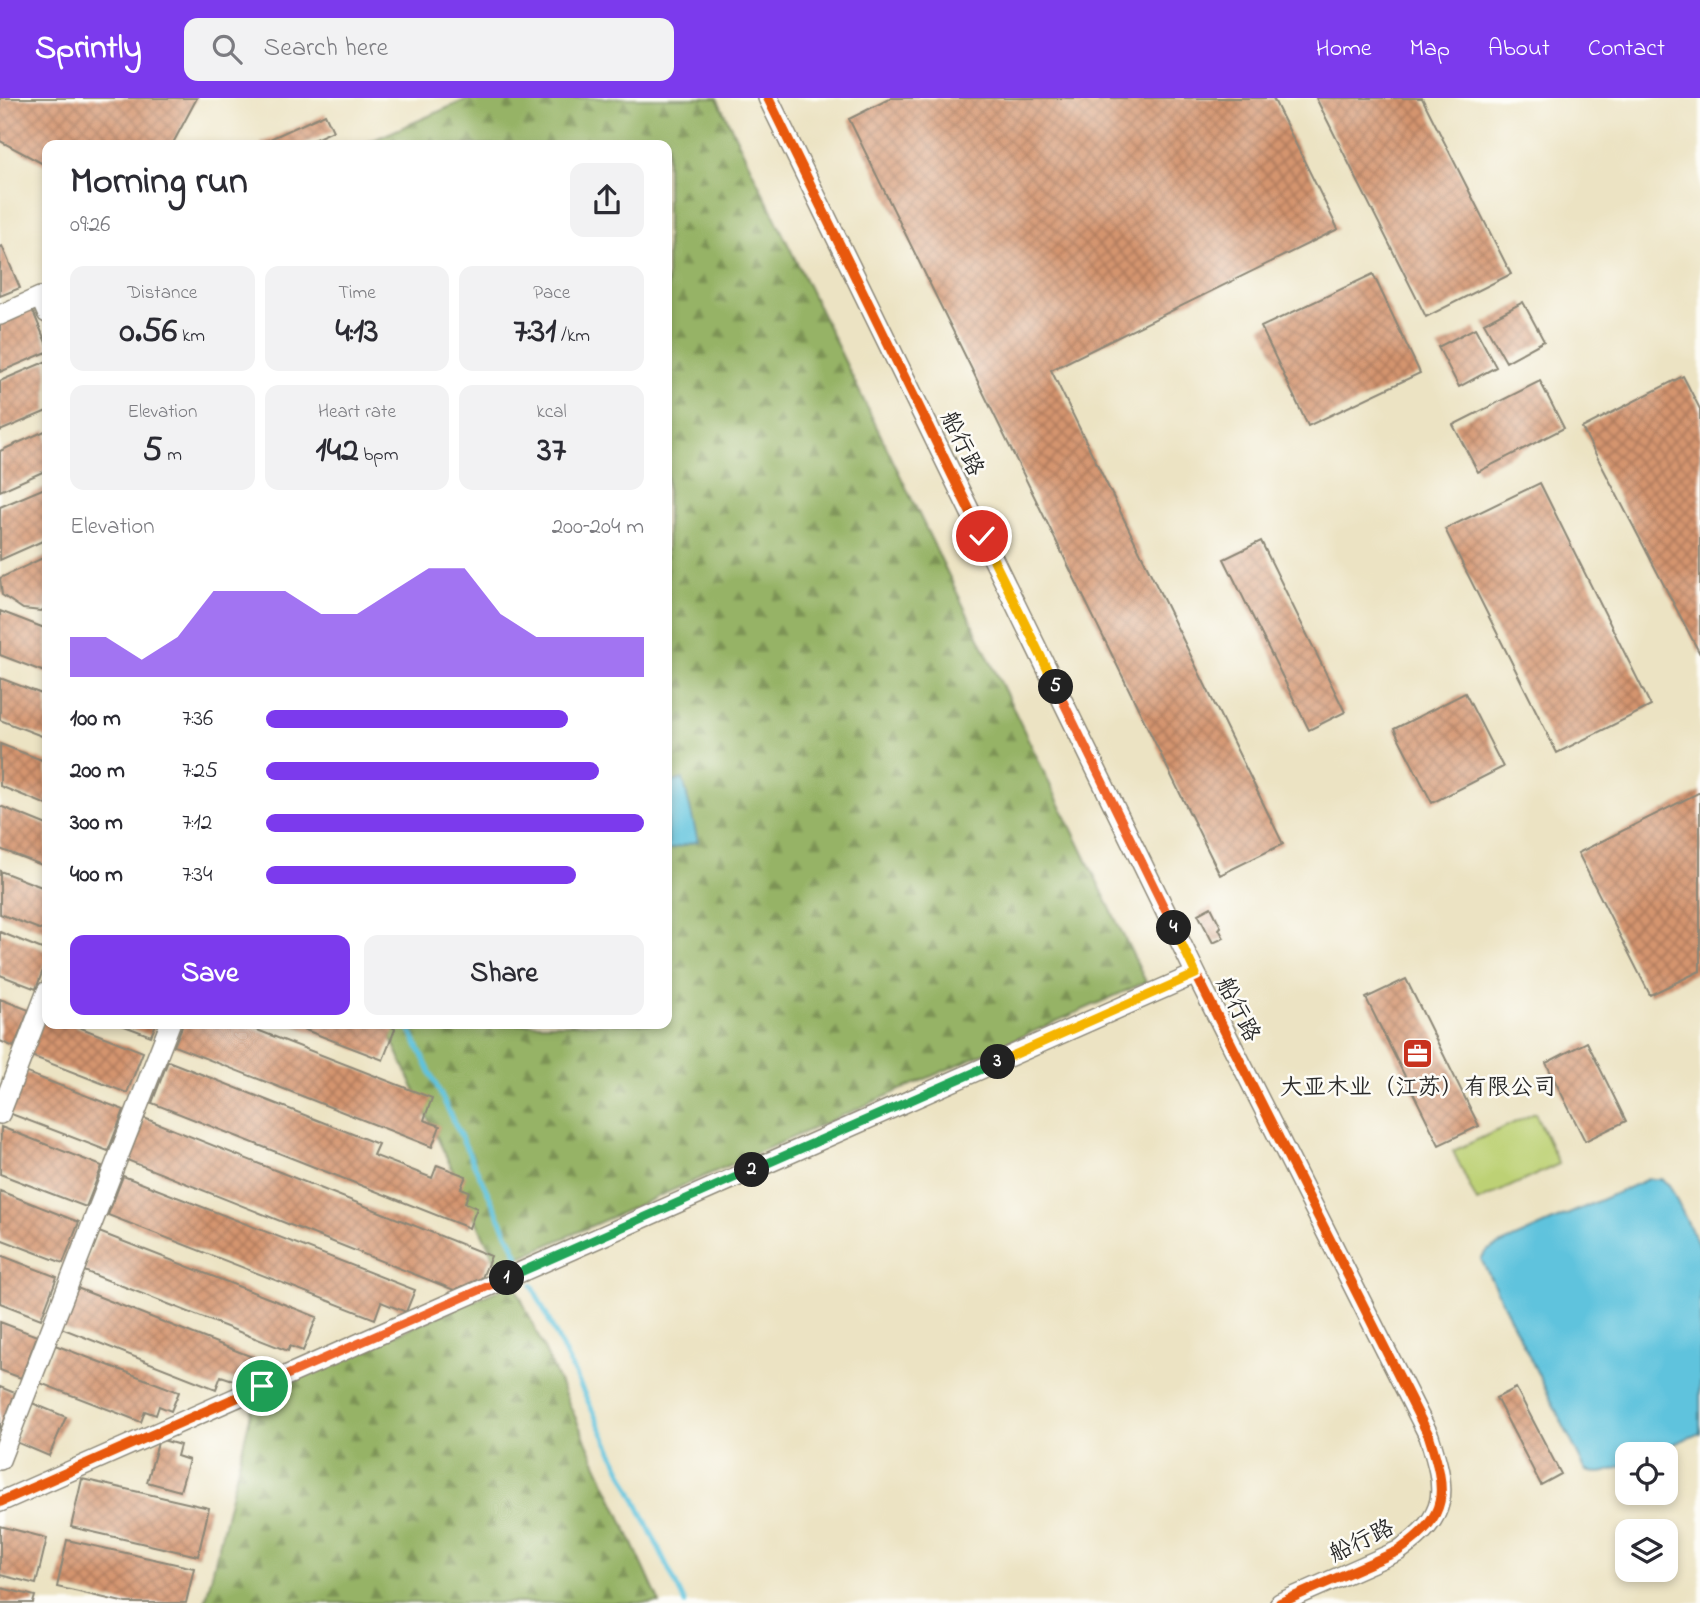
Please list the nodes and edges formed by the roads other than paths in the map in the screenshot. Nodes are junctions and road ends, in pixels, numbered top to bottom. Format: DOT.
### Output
graph roads {
  1 [pos="768,98"];
  2 [pos="42,302"];
  3 [pos="0,314"];
  4 [pos="1196,974"];
  5 [pos="42,1004"];
  6 [pos="168,1029"];
  7 [pos="0,1114"];
  8 [pos="0,1460"];
  9 [pos="0,1502"];
  10 [pos="1280,1603"];
  1 -- 4 [label="street, 船行路"];
  2 -- 3 [label="street"];
  4 -- 9 [label="street"];
  4 -- 10 [label="street, 船行路"];
  5 -- 7 [label="street"];
  6 -- 8 [label="street"];
}
